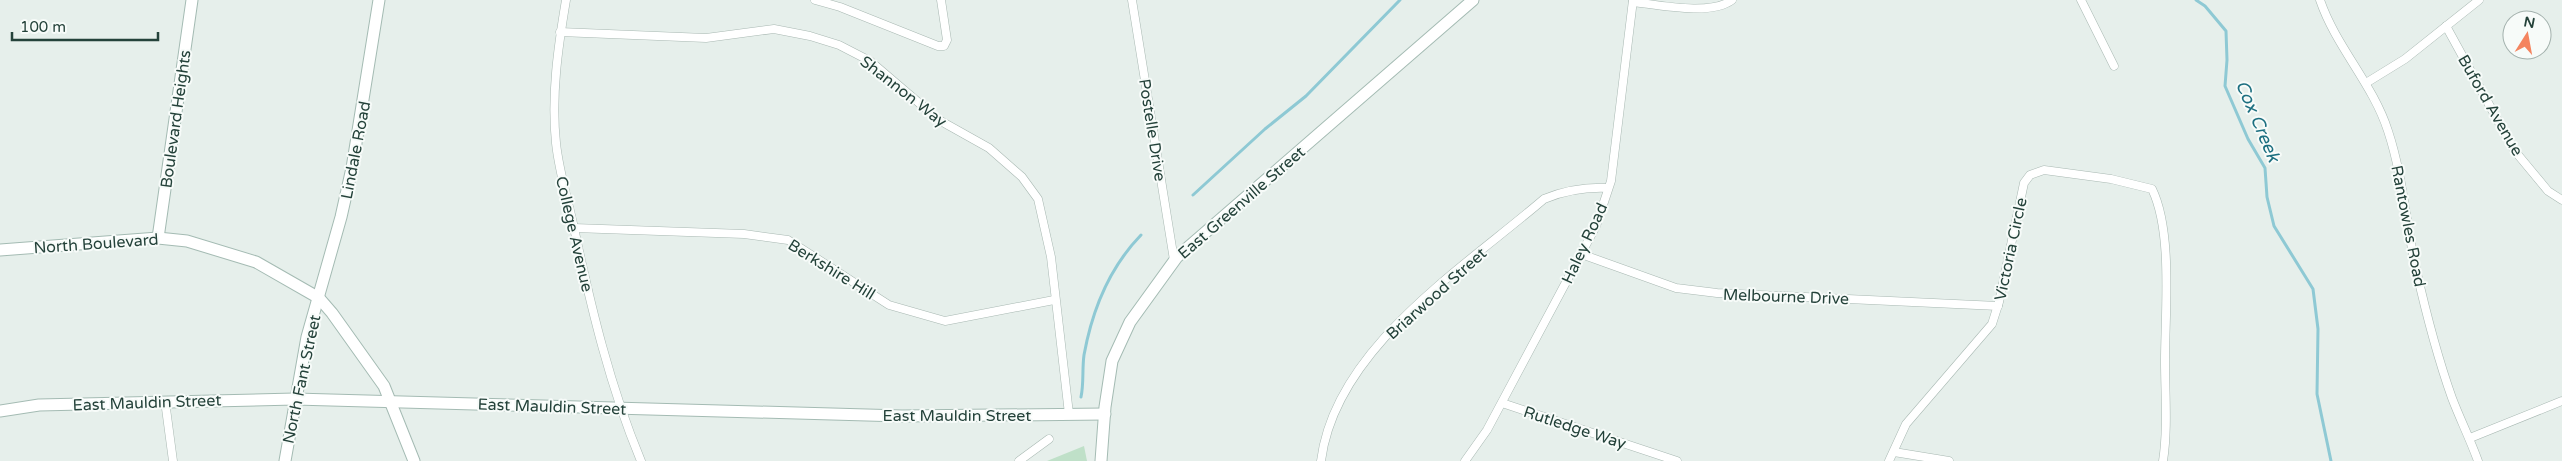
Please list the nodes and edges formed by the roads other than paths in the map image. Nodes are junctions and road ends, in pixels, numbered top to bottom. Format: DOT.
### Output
graph roads {
  1 [pos="192,0"];
  2 [pos="379,0"];
  3 [pos="566,0"];
  4 [pos="815,0"];
  5 [pos="941,0"];
  6 [pos="1132,0"];
  7 [pos="1474,0"];
  8 [pos="1732,0"];
  9 [pos="2081,0"];
  10 [pos="2320,0"];
  11 [pos="2479,0"];
  12 [pos="1633,1"];
  13 [pos="2446,26"];
  14 [pos="560,32"];
  15 [pos="2114,66"];
  16 [pos="2366,83"];
  17 [pos="1608,188"];
  18 [pos="2562,200"];
  19 [pos="574,228"];
  20 [pos="158,238"];
  21 [pos="0,250"];
  22 [pos="1581,254"];
  23 [pos="1174,260"];
  24 [pos="319,298"];
  25 [pos="1054,300"];
  26 [pos="1998,306"];
  27 [pos="295,399"];
  28 [pos="390,400"];
  29 [pos="164,401"];
  30 [pos="2562,401"];
  31 [pos="1502,403"];
  32 [pos="622,408"];
  33 [pos="0,412"];
  34 [pos="1069,414"];
  35 [pos="1105,414"];
  36 [pos="2470,438"];
  37 [pos="1048,439"];
  38 [pos="1894,452"];
  39 [pos="173,461"];
  40 [pos="284,461"];
  41 [pos="414,461"];
  42 [pos="641,461"];
  43 [pos="1019,461"];
  44 [pos="1102,461"];
  45 [pos="1321,461"];
  46 [pos="1465,461"];
  47 [pos="1677,461"];
  48 [pos="1890,461"];
  49 [pos="1949,461"];
  50 [pos="2163,461"];
  51 [pos="2478,461"];
  1 -- 20 [label="street, Boulevard Heights"];
  2 -- 24 [label="street, Lindale Road"];
  3 -- 14 [label="street, College Avenue"];
  4 -- 5 [label="street"];
  6 -- 23 [label="street, Postelle Drive"];
  7 -- 23 [label="street, East Greenville Street"];
  8 -- 12 [label="street"];
  9 -- 15 [label="street"];
  10 -- 16 [label="street, Rantowles Road"];
  11 -- 13 [label="street"];
  12 -- 17 [label="street, Haley Road"];
  13 -- 16 [label="street"];
  13 -- 18 [label="street, Buford Avenue"];
  14 -- 19 [label="street, College Avenue"];
  14 -- 25 [label="street, Shannon Way"];
  16 -- 36 [label="street, Rantowles Road"];
  17 -- 22 [label="street, Haley Road"];
  17 -- 45 [label="street, Briarwood Street"];
  19 -- 25 [label="street, Berkshire Hill"];
  19 -- 32 [label="street, College Avenue"];
  20 -- 21 [label="street, North Boulevard"];
  20 -- 24 [label="street, North Boulevard"];
  22 -- 26 [label="street, Melbourne Drive"];
  22 -- 31 [label="street, Haley Road"];
  23 -- 35 [label="street, East Greenville Street"];
  24 -- 27 [label="street, North Fant Street"];
  24 -- 28 [label="street, North Boulevard"];
  25 -- 34 [label="street, Shannon Way"];
  26 -- 38 [label="street, Victoria Circle"];
  26 -- 50 [label="street, Victoria Circle"];
  27 -- 28 [label="street, East Mauldin Street"];
  27 -- 29 [label="street, East Mauldin Street"];
  27 -- 40 [label="street, North Fant Street"];
  28 -- 32 [label="street, East Mauldin Street"];
  28 -- 41 [label="street, North Boulevard"];
  29 -- 33 [label="street, East Mauldin Street"];
  29 -- 39 [label="street"];
  30 -- 36 [label="street"];
  31 -- 46 [label="street, Haley Road"];
  31 -- 47 [label="street, Rutledge Way"];
  32 -- 34 [label="street, East Mauldin Street"];
  32 -- 42 [label="street, College Avenue"];
  34 -- 35 [label="street, East Mauldin Street"];
  35 -- 44 [label="street, East Greenville Street"];
  36 -- 51 [label="street, Rantowles Road"];
  37 -- 43 [label="street"];
  38 -- 48 [label="street"];
  38 -- 49 [label="street"];
}
